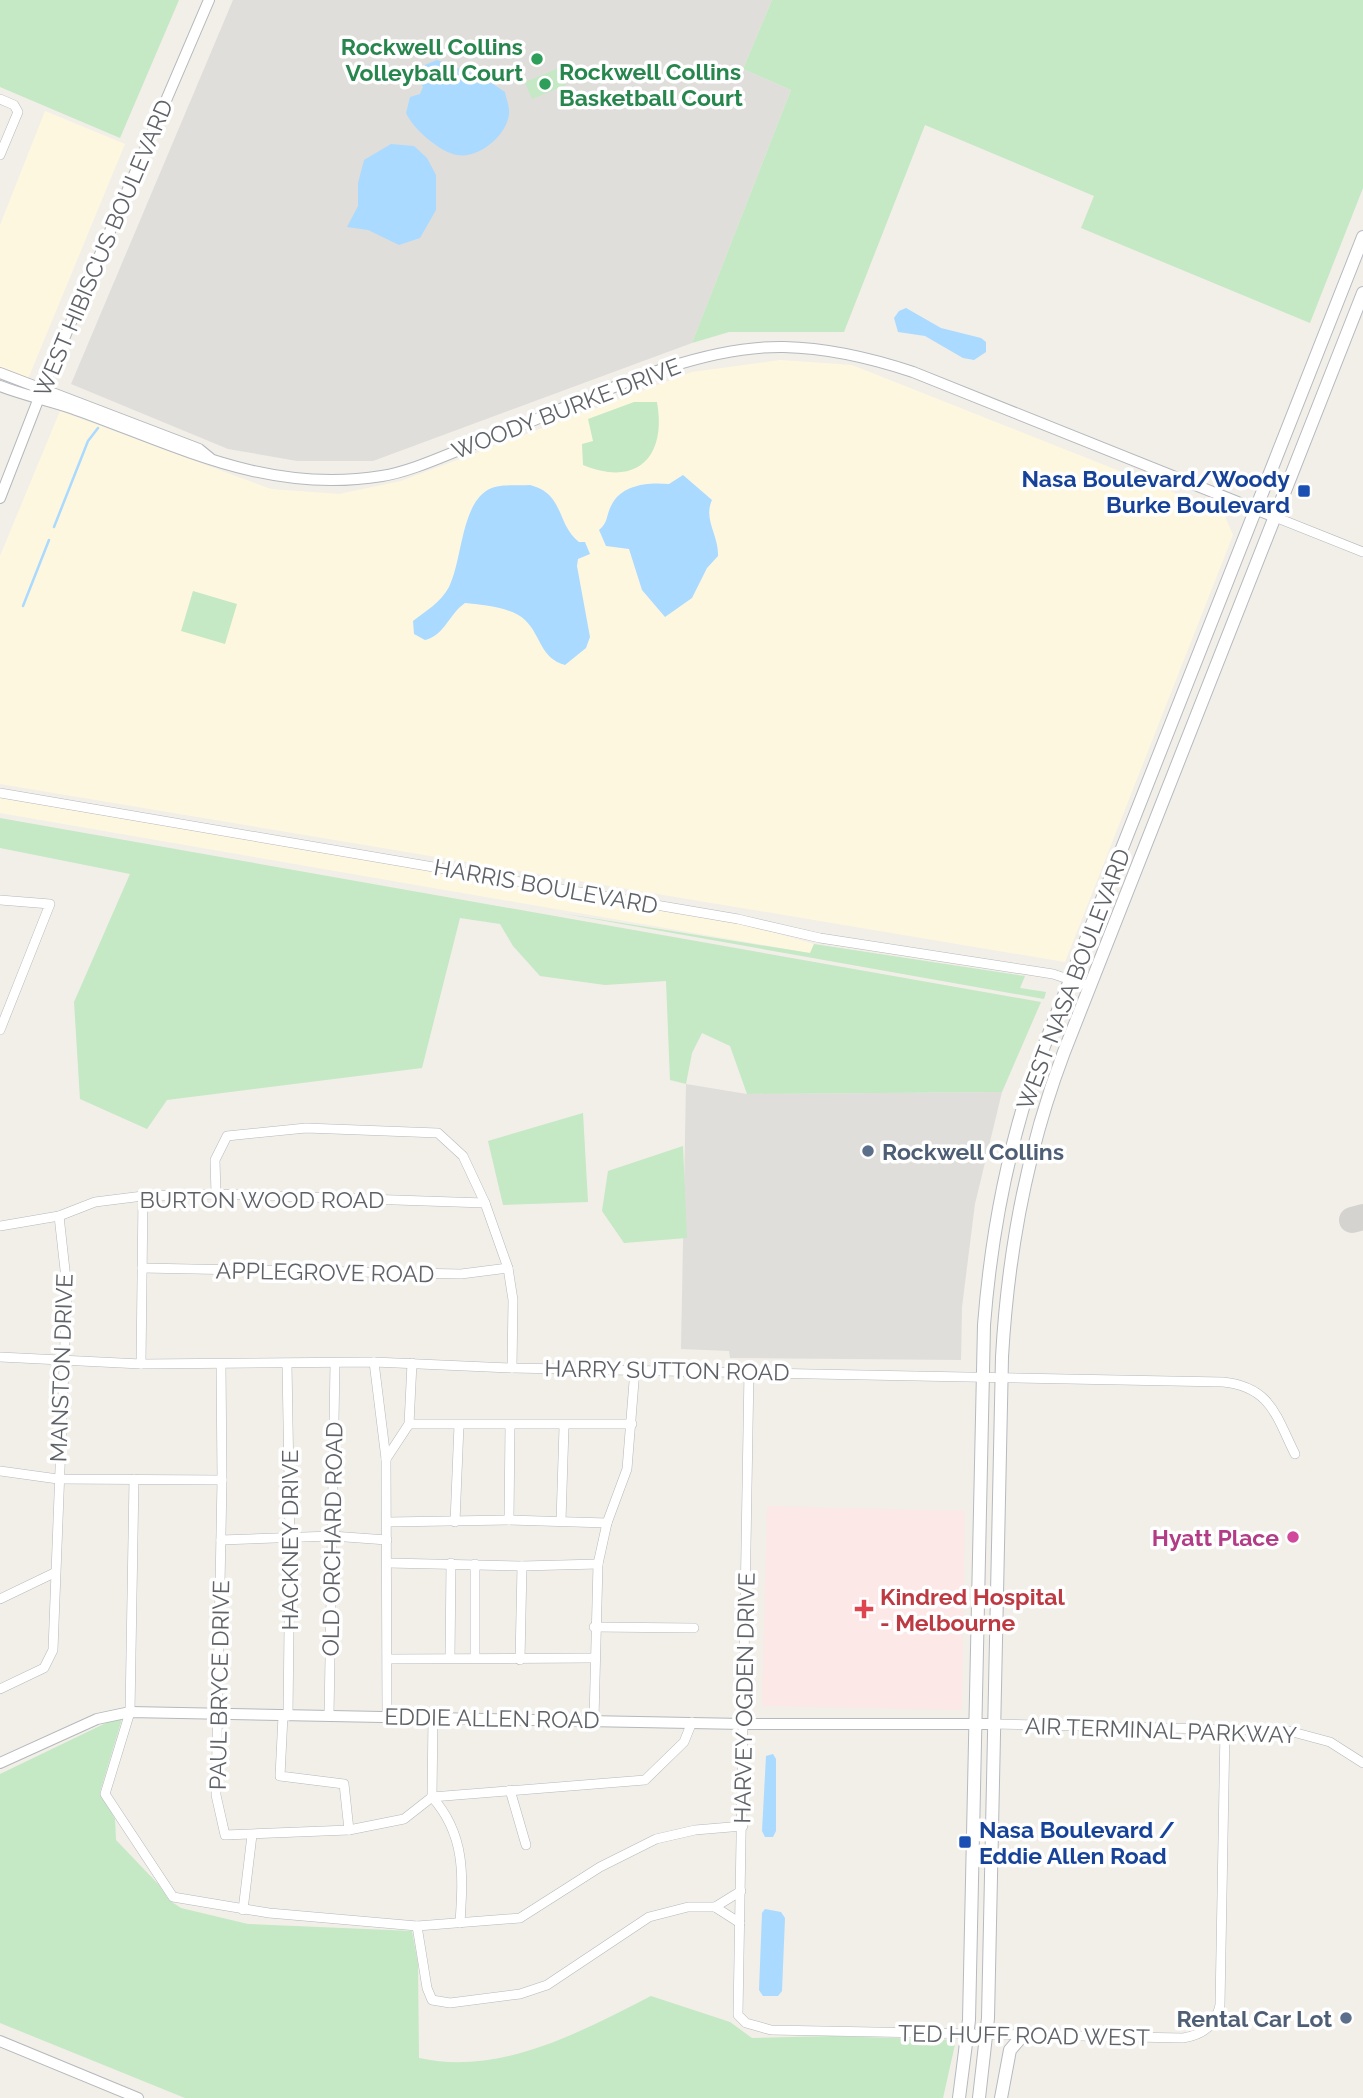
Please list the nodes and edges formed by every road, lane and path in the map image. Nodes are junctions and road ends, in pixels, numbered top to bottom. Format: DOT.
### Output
graph roads {
  1 [pos="209,0"];
  2 [pos="0,99"];
  3 [pos="0,155"];
  4 [pos="1363,237"];
  5 [pos="1363,293"];
  6 [pos="0,373"];
  7 [pos="0,386"];
  8 [pos="40,395"];
  9 [pos="0,498"];
  10 [pos="1256,510"];
  11 [pos="1275,517"];
  12 [pos="1363,552"];
  13 [pos="0,793"];
  14 [pos="1129,833"];
  15 [pos="1147,841"];
  16 [pos="0,900"];
  17 [pos="1071,979"];
  18 [pos="1089,986"];
  19 [pos="0,1030"];
  20 [pos="216,1194"];
  21 [pos="143,1196"];
  22 [pos="485,1203"];
  23 [pos="59,1216"];
  24 [pos="0,1226"];
  25 [pos="142,1268"];
  26 [pos="508,1268"];
  27 [pos="0,1358"];
  28 [pos="62,1361"];
  29 [pos="374,1362"];
  30 [pos="335,1363"];
  31 [pos="412,1363"];
  32 [pos="141,1364"];
  33 [pos="221,1364"];
  34 [pos="288,1364"];
  35 [pos="512,1368"];
  36 [pos="635,1369"];
  37 [pos="749,1371"];
  38 [pos="982,1376"];
  39 [pos="1001,1376"];
  40 [pos="409,1424"];
  41 [pos="632,1424"];
  42 [pos="459,1425"];
  43 [pos="510,1425"];
  44 [pos="565,1426"];
  45 [pos="1295,1454"];
  46 [pos="386,1459"];
  47 [pos="0,1471"];
  48 [pos="58,1479"];
  49 [pos="134,1479"];
  50 [pos="222,1480"];
  51 [pos="509,1520"];
  52 [pos="561,1521"];
  53 [pos="388,1522"];
  54 [pos="455,1522"];
  55 [pos="607,1523"];
  56 [pos="332,1536"];
  57 [pos="290,1538"];
  58 [pos="221,1540"];
  59 [pos="387,1540"];
  60 [pos="388,1563"];
  61 [pos="451,1563"];
  62 [pos="475,1564"];
  63 [pos="597,1564"];
  64 [pos="522,1566"];
  65 [pos="54,1573"];
  66 [pos="0,1599"];
  67 [pos="594,1627"];
  68 [pos="694,1628"];
  69 [pos="450,1658"];
  70 [pos="475,1658"];
  71 [pos="593,1658"];
  72 [pos="389,1659"];
  73 [pos="520,1660"];
  74 [pos="0,1689"];
  75 [pos="130,1712"];
  76 [pos="216,1716"];
  77 [pos="285,1716"];
  78 [pos="329,1716"];
  79 [pos="387,1717"];
  80 [pos="433,1717"];
  81 [pos="594,1719"];
  82 [pos="692,1722"];
  83 [pos="743,1724"];
  84 [pos="993,1724"];
  85 [pos="975,1726"];
  86 [pos="1226,1729"];
  87 [pos="0,1763"];
  88 [pos="1363,1763"];
  89 [pos="510,1790"];
  90 [pos="432,1797"];
  91 [pos="743,1826"];
  92 [pos="349,1830"];
  93 [pos="252,1835"];
  94 [pos="526,1845"];
  95 [pos="741,1891"];
  96 [pos="715,1907"];
  97 [pos="243,1910"];
  98 [pos="460,1923"];
  99 [pos="740,1923"];
  100 [pos="417,1926"];
  101 [pos="746,2023"];
  102 [pos="968,2034"];
  103 [pos="988,2035"];
  104 [pos="1023,2035"];
  105 [pos="0,2040"];
  106 [pos="138,2098"];
  107 [pos="959,2098"];
  108 [pos="979,2098"];
  109 [pos="1001,2098"];
  1 -- 8 [label="street, WEST HIBISCUS BOULEVARD"];
  2 -- 3 [label="street"];
  4 -- 10 [label="main road, WEST NASA BOULEVARD"];
  5 -- 11 [label="main road, WEST NASA BOULEVARD"];
  6 -- 8 [label="street"];
  7 -- 8 [label="street"];
  8 -- 9 [label="street, WEST HIBISCUS BOULEVARD"];
  8 -- 10 [label="street, WOODY BURKE DRIVE"];
  10 -- 11 [label="street, WOODY BURKE DRIVE"];
  10 -- 14 [label="main road, WEST NASA BOULEVARD"];
  11 -- 12 [label="street"];
  11 -- 15 [label="main road, WEST NASA BOULEVARD"];
  13 -- 17 [label="street, HARRIS BOULEVARD"];
  14 -- 15 [label="main road"];
  14 -- 17 [label="main road, WEST NASA BOULEVARD"];
  15 -- 18 [label="main road, WEST NASA BOULEVARD"];
  16 -- 19 [label="street"];
  17 -- 18 [label="street, HARRIS BOULEVARD"];
  17 -- 38 [label="main road, WEST NASA BOULEVARD"];
  18 -- 39 [label="main road, WEST NASA BOULEVARD"];
  20 -- 21 [label="street, BURTON WOOD ROAD"];
  20 -- 22 [label="street, BURTON WOOD ROAD"];
  20 -- 22 [label="street"];
  21 -- 23 [label="street, BURTON WOOD ROAD"];
  21 -- 25 [label="street"];
  22 -- 26 [label="street"];
  23 -- 24 [label="street, BURTON WOOD ROAD"];
  23 -- 28 [label="street, MANSTON DRIVE"];
  25 -- 26 [label="street, APPLEGROVE ROAD"];
  25 -- 32 [label="street"];
  26 -- 35 [label="street"];
  27 -- 28 [label="street, HARRY SUTTON ROAD"];
  28 -- 32 [label="street, HARRY SUTTON ROAD"];
  28 -- 48 [label="street, MANSTON DRIVE"];
  29 -- 30 [label="street, HARRY SUTTON ROAD"];
  29 -- 31 [label="street, HARRY SUTTON ROAD"];
  29 -- 46 [label="street"];
  30 -- 34 [label="street, HARRY SUTTON ROAD"];
  30 -- 56 [label="street, OLD ORCHARD ROAD"];
  31 -- 35 [label="street, HARRY SUTTON ROAD"];
  31 -- 40 [label="street"];
  32 -- 33 [label="street, HARRY SUTTON ROAD"];
  33 -- 34 [label="street, HARRY SUTTON ROAD"];
  33 -- 50 [label="street, PAUL BRYCE DRIVE"];
  34 -- 57 [label="street, HACKNEY DRIVE"];
  35 -- 36 [label="street, HARRY SUTTON ROAD"];
  36 -- 37 [label="street, HARRY SUTTON ROAD"];
  36 -- 41 [label="street"];
  37 -- 38 [label="street, HARRY SUTTON ROAD"];
  37 -- 83 [label="street, HARVEY OGDEN DRIVE"];
  38 -- 39 [label="street, HARRY SUTTON ROAD"];
  38 -- 85 [label="main road, WEST NASA BOULEVARD"];
  39 -- 45 [label="street, HARRY SUTTON ROAD"];
  39 -- 84 [label="main road, WEST NASA BOULEVARD"];
  40 -- 42 [label="street"];
  40 -- 46 [label="street"];
  41 -- 44 [label="street"];
  41 -- 55 [label="street"];
  42 -- 43 [label="street"];
  42 -- 54 [label="street"];
  43 -- 44 [label="street"];
  43 -- 51 [label="street"];
  44 -- 52 [label="street"];
  46 -- 53 [label="street"];
  47 -- 48 [label="street"];
  48 -- 49 [label="street"];
  48 -- 65 [label="street, MANSTON DRIVE"];
  49 -- 50 [label="street"];
  49 -- 75 [label="street"];
  50 -- 58 [label="street, PAUL BRYCE DRIVE"];
  51 -- 52 [label="street"];
  51 -- 54 [label="street"];
  52 -- 55 [label="street"];
  53 -- 54 [label="street"];
  53 -- 59 [label="street"];
  55 -- 63 [label="street"];
  56 -- 57 [label="street"];
  56 -- 59 [label="street"];
  56 -- 78 [label="street, OLD ORCHARD ROAD"];
  57 -- 58 [label="street"];
  57 -- 77 [label="street, HACKNEY DRIVE"];
  58 -- 76 [label="street, PAUL BRYCE DRIVE"];
  59 -- 60 [label="street"];
  60 -- 61 [label="street"];
  60 -- 72 [label="street"];
  61 -- 62 [label="street"];
  61 -- 69 [label="street"];
  62 -- 64 [label="street"];
  62 -- 70 [label="street"];
  63 -- 64 [label="street"];
  63 -- 67 [label="street"];
  64 -- 73 [label="street"];
  65 -- 66 [label="street"];
  65 -- 74 [label="street, MANSTON DRIVE"];
  67 -- 68 [label="street"];
  67 -- 71 [label="street"];
  69 -- 70 [label="street"];
  69 -- 72 [label="street"];
  70 -- 73 [label="street"];
  71 -- 73 [label="street"];
  71 -- 81 [label="street"];
  72 -- 79 [label="street"];
  75 -- 76 [label="street, EDDIE ALLEN ROAD"];
  75 -- 87 [label="street, EDDIE ALLEN ROAD"];
  75 -- 97 [label="street"];
  76 -- 77 [label="street, EDDIE ALLEN ROAD"];
  76 -- 93 [label="street, PAUL BRYCE DRIVE"];
  77 -- 78 [label="street, EDDIE ALLEN ROAD"];
  77 -- 92 [label="street, HACKNEY DRIVE"];
  78 -- 79 [label="street, EDDIE ALLEN ROAD"];
  79 -- 80 [label="street, EDDIE ALLEN ROAD"];
  80 -- 81 [label="street, EDDIE ALLEN ROAD"];
  80 -- 90 [label="street"];
  81 -- 82 [label="street, EDDIE ALLEN ROAD"];
  82 -- 83 [label="street, EDDIE ALLEN ROAD"];
  82 -- 89 [label="street"];
  83 -- 85 [label="street, EDDIE ALLEN ROAD"];
  83 -- 91 [label="street, HARVEY OGDEN DRIVE"];
  84 -- 85 [label="street, EDDIE ALLEN ROAD"];
  84 -- 86 [label="street, AIR TERMINAL PARKWAY"];
  84 -- 103 [label="main road, WEST NASA BOULEVARD"];
  85 -- 102 [label="main road, WEST NASA BOULEVARD"];
  86 -- 88 [label="street, AIR TERMINAL PARKWAY"];
  86 -- 104 [label="street, TED HUFF ROAD WEST"];
  89 -- 90 [label="street"];
  89 -- 94 [label="street"];
  90 -- 92 [label="street, PAUL BRYCE DRIVE"];
  90 -- 98 [label="street"];
  91 -- 95 [label="street, HARVEY OGDEN DRIVE"];
  91 -- 98 [label="street"];
  92 -- 93 [label="street, PAUL BRYCE DRIVE"];
  93 -- 97 [label="street"];
  95 -- 96 [label="street"];
  95 -- 99 [label="street, HARVEY OGDEN DRIVE"];
  96 -- 99 [label="street"];
  96 -- 100 [label="street"];
  97 -- 100 [label="street"];
  98 -- 100 [label="street"];
  99 -- 101 [label="street, HARVEY OGDEN DRIVE"];
  101 -- 102 [label="street, TED HUFF ROAD WEST"];
  102 -- 103 [label="street, TED HUFF ROAD WEST"];
  102 -- 107 [label="main road, WEST NASA BOULEVARD"];
  103 -- 104 [label="street, TED HUFF ROAD WEST"];
  103 -- 108 [label="main road, WEST NASA BOULEVARD"];
  104 -- 109 [label="main road"];
  105 -- 106 [label="street"];
}
